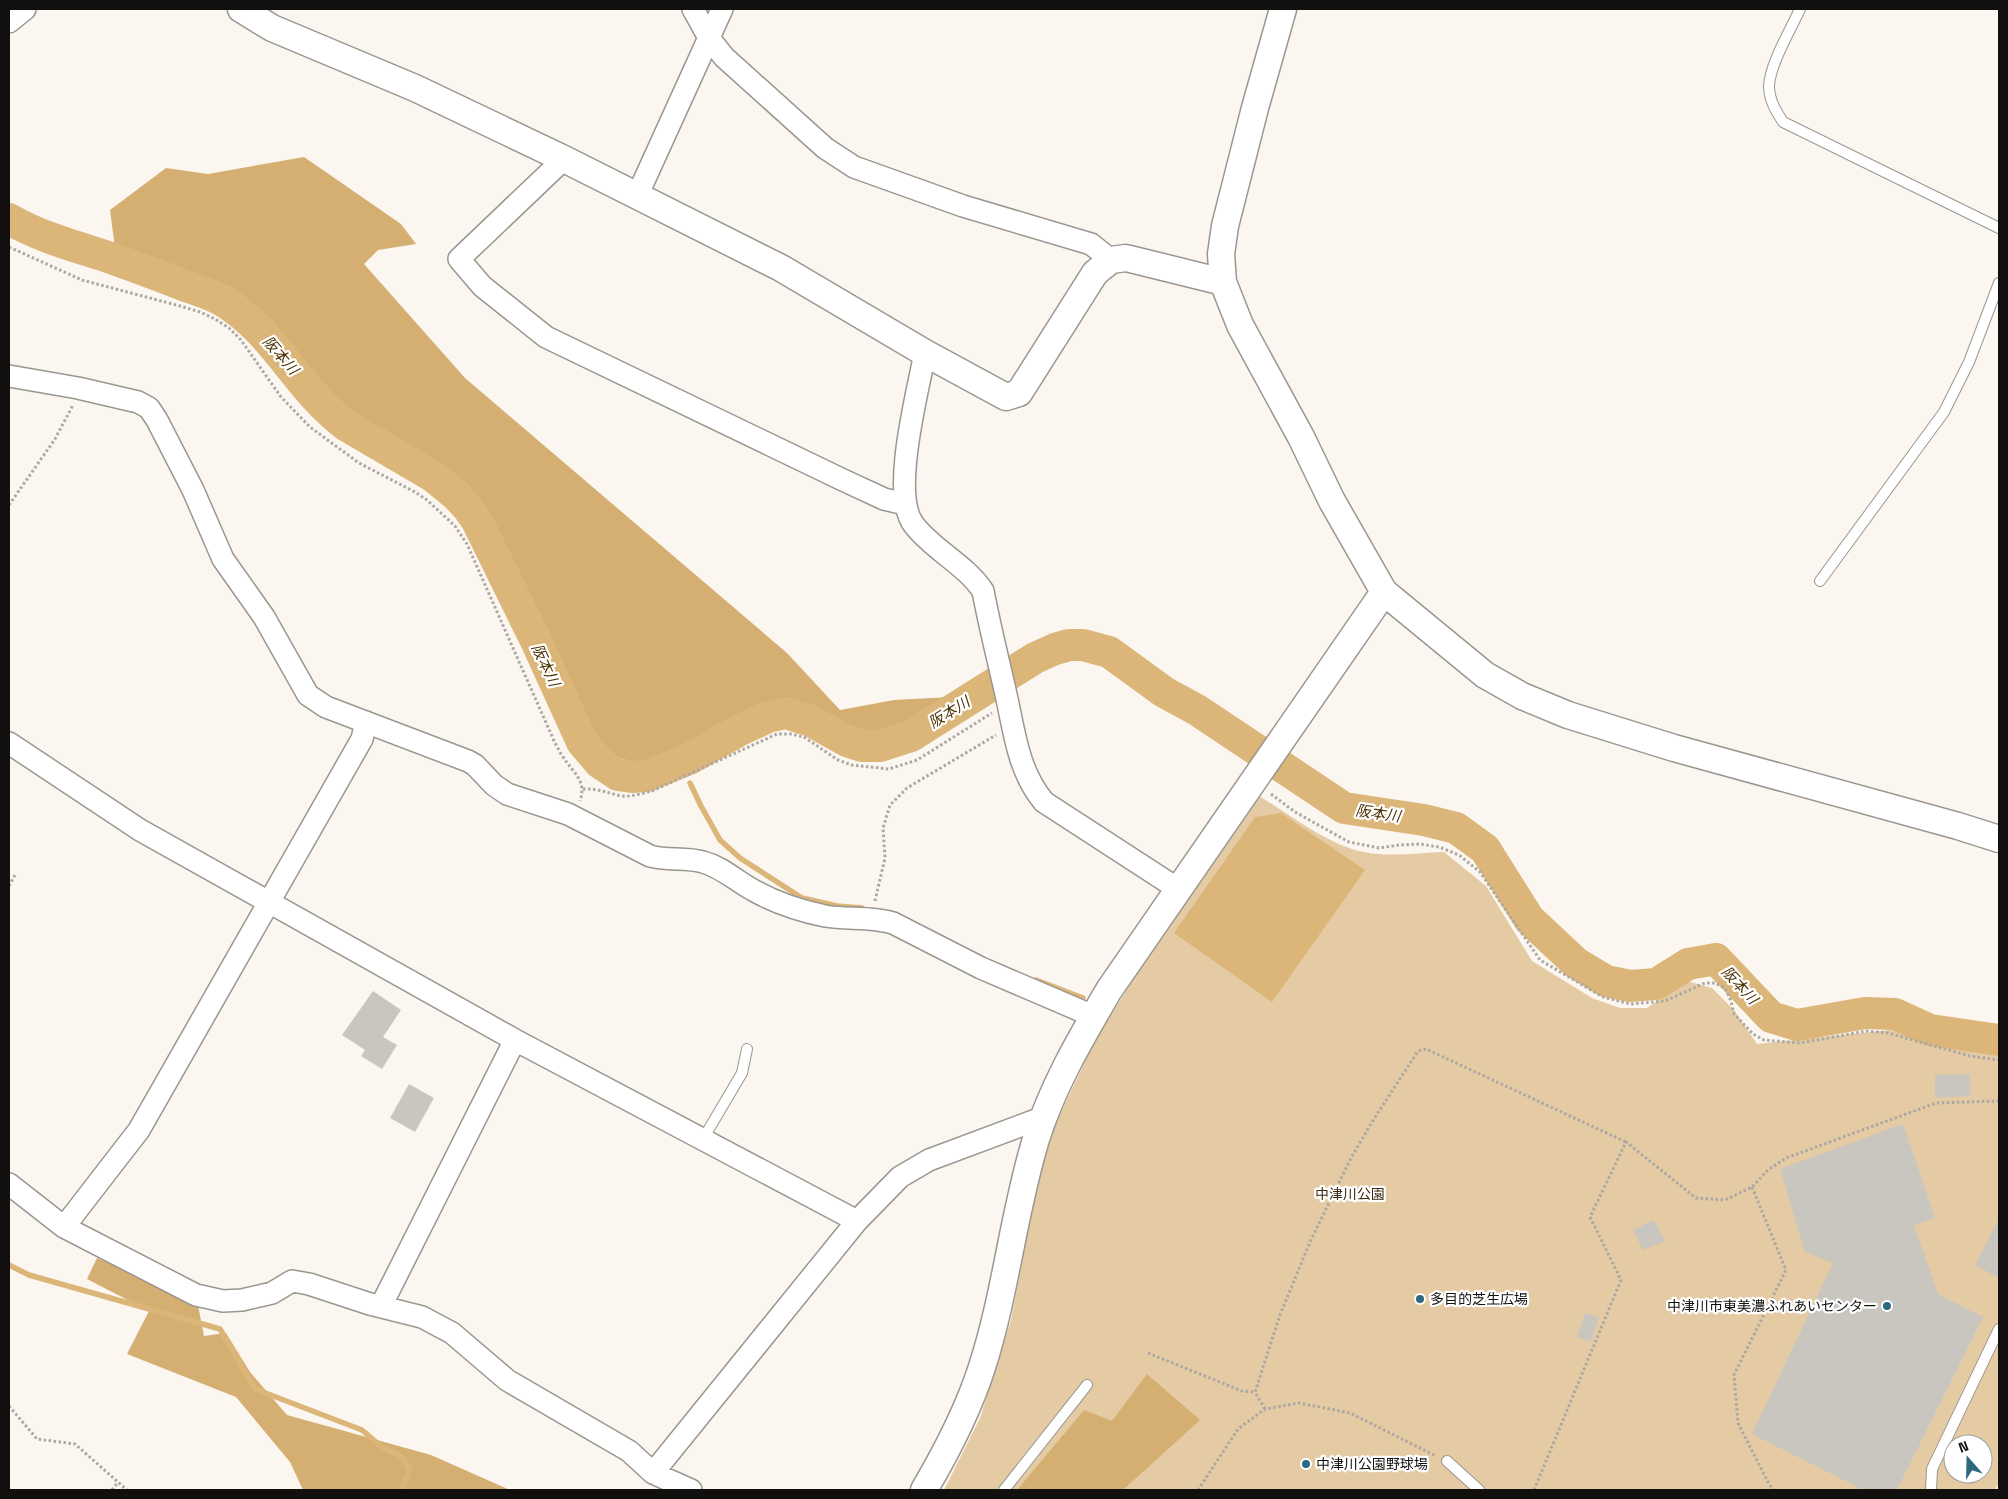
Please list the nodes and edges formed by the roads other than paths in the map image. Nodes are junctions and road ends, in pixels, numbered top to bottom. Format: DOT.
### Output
graph roads {
  1 [pos="25,9"];
  2 [pos="241,9"];
  3 [pos="693,9"];
  4 [pos="722,9"];
  5 [pos="1283,9"];
  6 [pos="1800,9"];
  7 [pos="9,22"];
  8 [pos="709,38"];
  9 [pos="564,159"];
  10 [pos="637,196"];
  11 [pos="1999,228"];
  12 [pos="1112,260"];
  13 [pos="1223,282"];
  14 [pos="1999,283"];
  15 [pos="925,353"];
  16 [pos="9,376"];
  17 [pos="905,504"];
  18 [pos="1820,581"];
  19 [pos="1384,592"];
  20 [pos="366,722"];
  21 [pos="9,743"];
  22 [pos="1999,839"];
  23 [pos="1178,888"];
  24 [pos="270,901"];
  25 [pos="1093,1016"];
  26 [pos="515,1040"];
  27 [pos="747,1049"];
  28 [pos="1044,1117"];
  29 [pos="703,1139"];
  30 [pos="9,1184"];
  31 [pos="857,1221"];
  32 [pos="64,1227"];
  33 [pos="382,1306"];
  34 [pos="1999,1329"];
  35 [pos="1087,1385"];
  36 [pos="1447,1461"];
  37 [pos="653,1473"];
  38 [pos="691,1490"];
  39 [pos="924,1490"];
  40 [pos="1004,1490"];
  41 [pos="1480,1490"];
  42 [pos="1931,1490"];
  1 -- 7 [label="street"];
  2 -- 9 [label="street"];
  3 -- 8 [label="street"];
  4 -- 8 [label="street"];
  5 -- 13 [label="street"];
  6 -- 11 [label="lane"];
  8 -- 10 [label="street"];
  8 -- 12 [label="street"];
  9 -- 10 [label="street"];
  9 -- 17 [label="street"];
  10 -- 15 [label="street"];
  12 -- 13 [label="street"];
  12 -- 15 [label="street"];
  13 -- 19 [label="street"];
  14 -- 18 [label="lane"];
  15 -- 17 [label="street"];
  16 -- 20 [label="street"];
  17 -- 23 [label="street"];
  19 -- 22 [label="street"];
  19 -- 23 [label="street"];
  20 -- 24 [label="street"];
  20 -- 25 [label="street"];
  21 -- 24 [label="street"];
  23 -- 25 [label="street"];
  24 -- 26 [label="street"];
  24 -- 32 [label="street"];
  25 -- 28 [label="street"];
  26 -- 29 [label="street"];
  26 -- 33 [label="street"];
  27 -- 29 [label="lane"];
  28 -- 31 [label="street"];
  28 -- 39 [label="street"];
  29 -- 31 [label="street"];
  30 -- 32 [label="street"];
  31 -- 37 [label="street"];
  32 -- 33 [label="street"];
  33 -- 37 [label="street"];
  34 -- 42 [label="lane"];
  35 -- 40 [label="lane"];
  36 -- 41 [label="lane"];
  37 -- 38 [label="street"];
}
